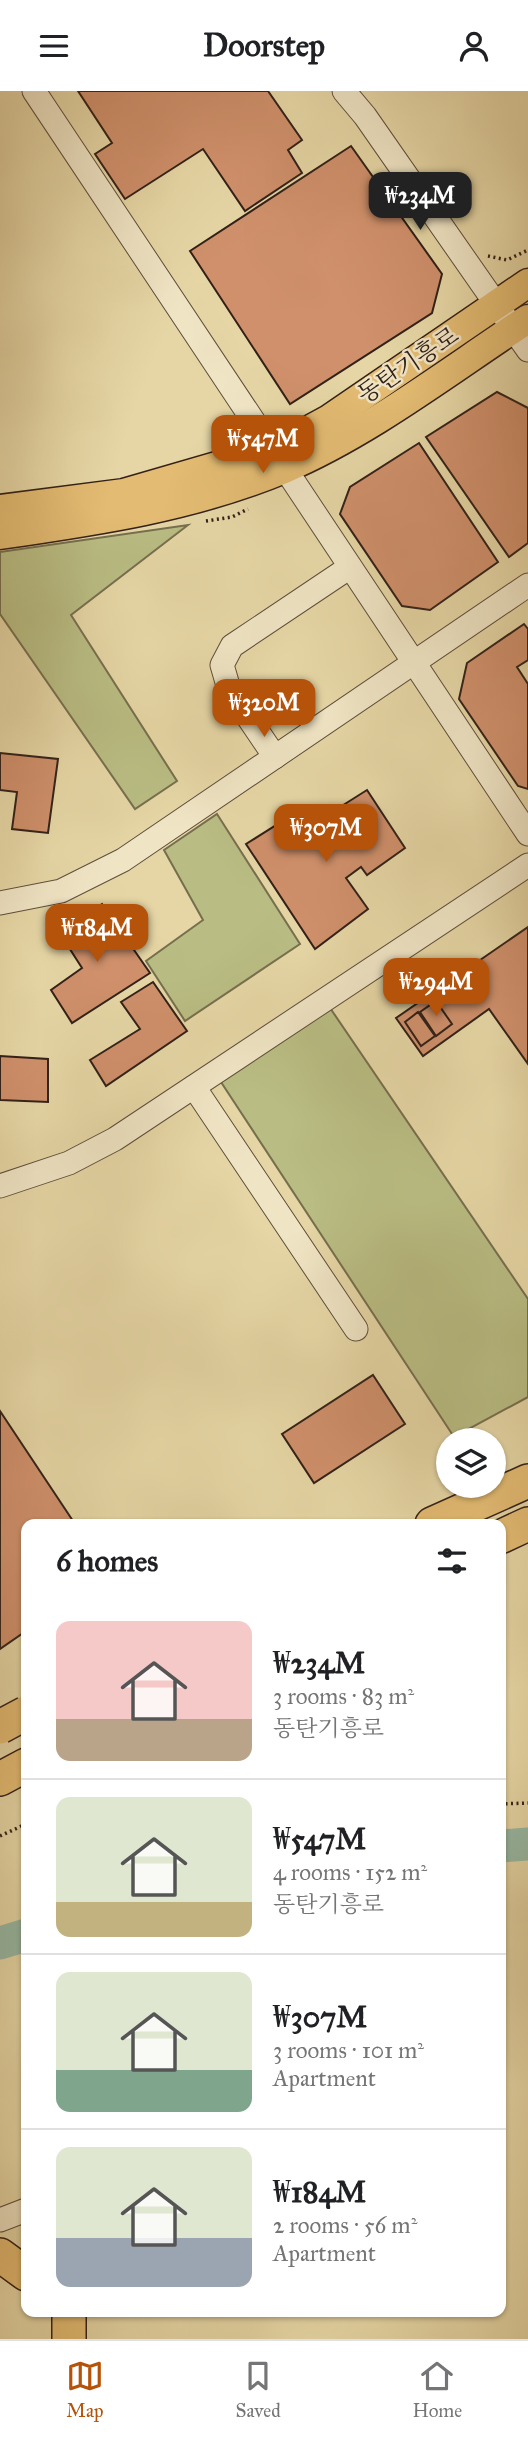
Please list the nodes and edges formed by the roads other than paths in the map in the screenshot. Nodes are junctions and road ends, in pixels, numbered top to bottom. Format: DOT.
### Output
graph roads {
  1 [pos="34,91"];
  2 [pos="344,91"];
  3 [pos="528,283"];
  4 [pos="498,304"];
  5 [pos="523,332"];
  6 [pos="278,459"];
  7 [pos="0,509"];
  8 [pos="0,535"];
  9 [pos="350,566"];
  10 [pos="528,585"];
  11 [pos="415,664"];
  12 [pos="275,757"];
  13 [pos="528,834"];
  14 [pos="528,865"];
  15 [pos="0,903"];
  16 [pos="194,1087"];
  17 [pos="0,1186"];
  18 [pos="356,1329"];
  19 [pos="528,1481"];
  20 [pos="443,1519"];
  21 [pos="21,1716"];
  22 [pos="0,1727"];
  23 [pos="21,1768"];
  24 [pos="0,1779"];
  25 [pos="21,2212"];
  26 [pos="0,2220"];
  27 [pos="0,2255"];
  28 [pos="21,2270"];
  1 -- 6 [label="street"];
  2 -- 4 [label="street"];
  3 -- 4 [label="main road, 동탄기흥로"];
  4 -- 5 [label="street"];
  4 -- 6 [label="main road, 동탄기흥로"];
  5 -- 6 [label="main road, 동탄기흥로"];
  6 -- 7 [label="main road, 동탄기흥로"];
  6 -- 8 [label="main road, 동탄기흥로"];
  6 -- 9 [label="street"];
  9 -- 11 [label="street"];
  9 -- 12 [label="street"];
  10 -- 11 [label="street"];
  11 -- 12 [label="street"];
  11 -- 13 [label="street"];
  12 -- 15 [label="street"];
  14 -- 16 [label="street"];
  16 -- 17 [label="street"];
  16 -- 18 [label="street"];
  19 -- 20 [label="highway"];
  21 -- 22 [label="highway, bridge"];
  23 -- 24 [label="highway"];
  25 -- 26 [label="street"];
  27 -- 28 [label="highway"];
}
